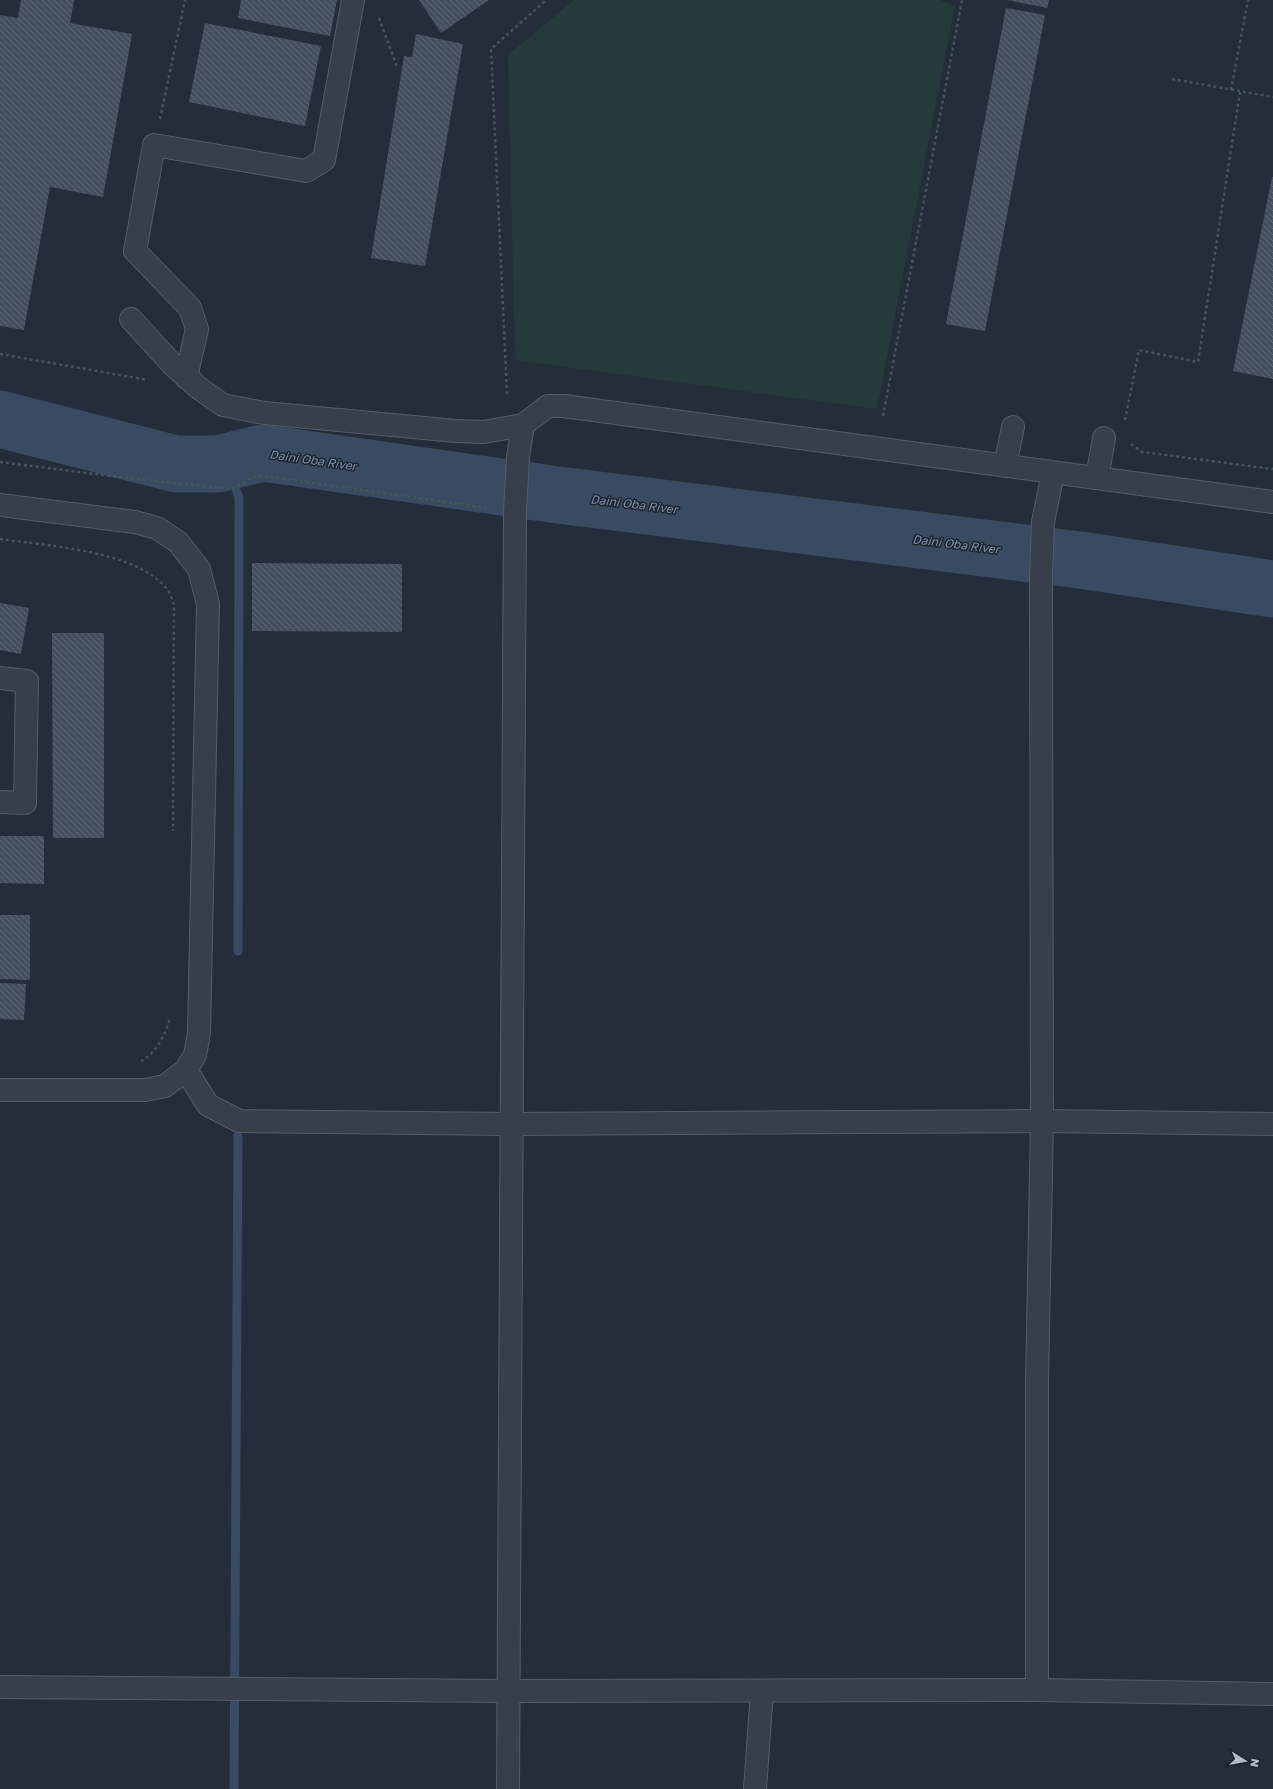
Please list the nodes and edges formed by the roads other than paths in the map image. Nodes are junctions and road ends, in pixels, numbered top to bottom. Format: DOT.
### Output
graph roads {
  1 [pos="353,0"];
  2 [pos="131,319"];
  3 [pos="186,377"];
  4 [pos="523,425"];
  5 [pos="1013,427"];
  6 [pos="1104,438"];
  7 [pos="1005,466"];
  8 [pos="1053,473"];
  9 [pos="1097,478"];
  10 [pos="1273,502"];
  11 [pos="0,505"];
  12 [pos="0,678"];
  13 [pos="0,802"];
  14 [pos="186,1070"];
  15 [pos="0,1090"];
  16 [pos="1042,1121"];
  17 [pos="511,1124"];
  18 [pos="1273,1124"];
  19 [pos="0,1688"];
  20 [pos="1037,1690"];
  21 [pos="762,1691"];
  22 [pos="509,1692"];
  23 [pos="1273,1694"];
  24 [pos="508,1789"];
  25 [pos="755,1789"];
  1 -- 3 [label="street"];
  2 -- 3 [label="street"];
  3 -- 4 [label="street"];
  4 -- 7 [label="street"];
  4 -- 17 [label="street"];
  5 -- 7 [label="street"];
  6 -- 9 [label="street"];
  7 -- 8 [label="street"];
  8 -- 9 [label="street"];
  8 -- 16 [label="street"];
  9 -- 10 [label="street"];
  11 -- 14 [label="street"];
  12 -- 13 [label="street"];
  14 -- 15 [label="street"];
  14 -- 17 [label="street"];
  16 -- 17 [label="street"];
  16 -- 18 [label="street"];
  16 -- 20 [label="street"];
  17 -- 22 [label="street"];
  19 -- 22 [label="street"];
  20 -- 21 [label="street"];
  20 -- 23 [label="street"];
  21 -- 22 [label="street"];
  21 -- 25 [label="street"];
  22 -- 24 [label="street"];
}
